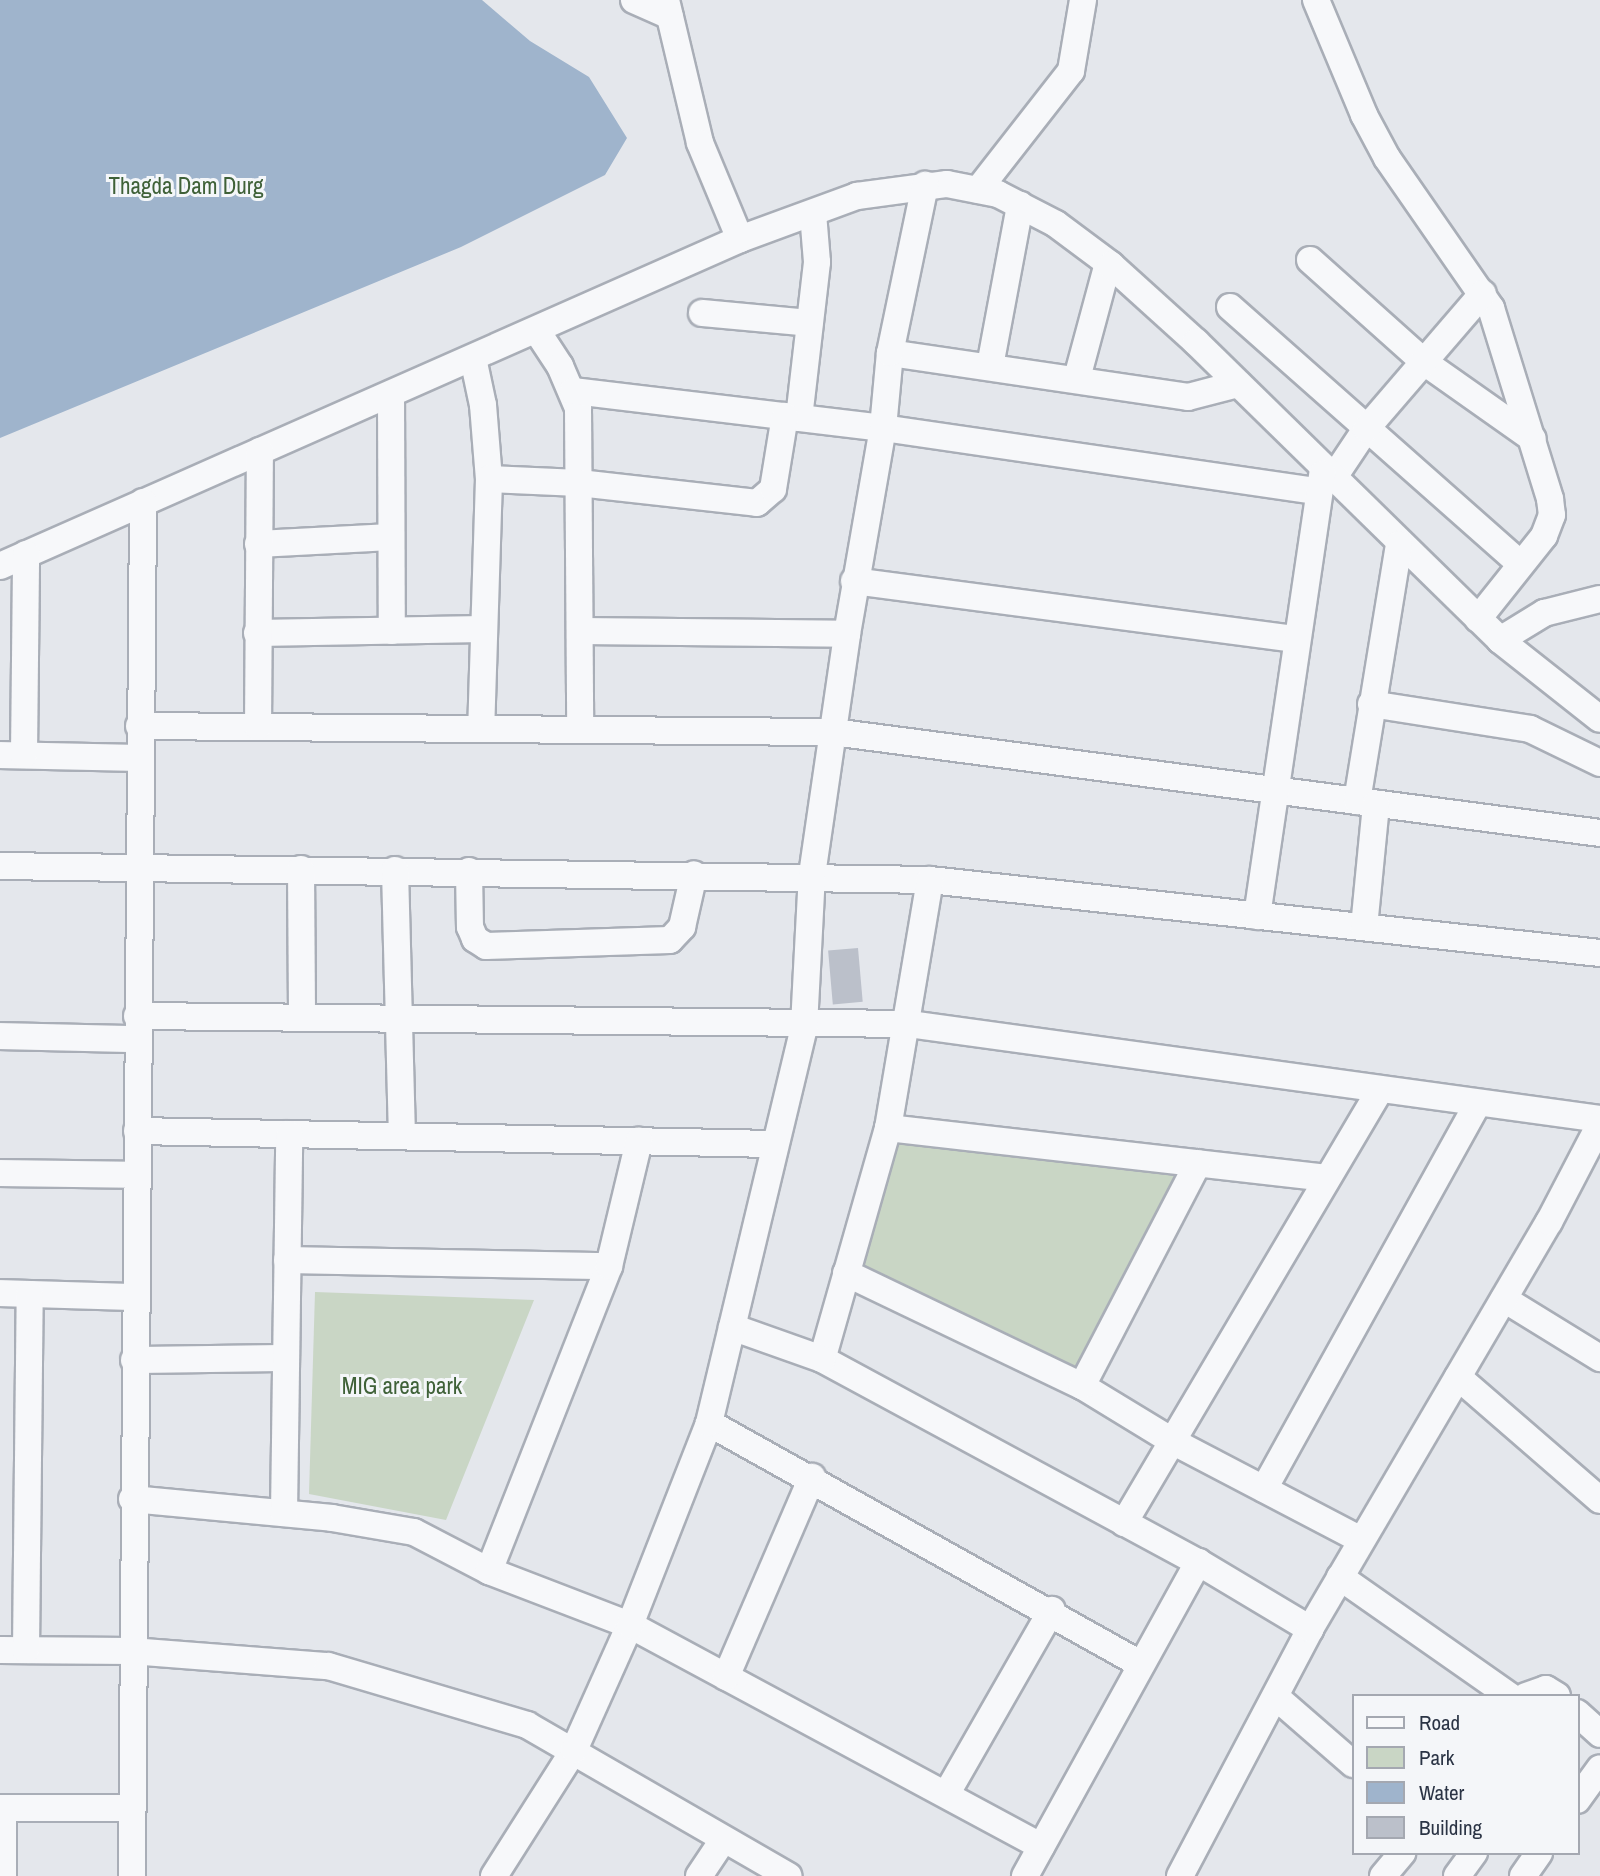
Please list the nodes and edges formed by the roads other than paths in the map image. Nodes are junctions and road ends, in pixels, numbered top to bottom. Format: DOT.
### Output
graph roads {
  1 [pos="634,0"];
  2 [pos="1083,0"];
  3 [pos="1317,0"];
  4 [pos="668,8"];
  5 [pos="925,185"];
  6 [pos="978,190"];
  7 [pos="1020,205"];
  8 [pos="813,213"];
  9 [pos="740,239"];
  10 [pos="1310,260"];
  11 [pos="1108,262"];
  12 [pos="1483,293"];
  13 [pos="1230,307"];
  14 [pos="702,313"];
  15 [pos="810,323"];
  16 [pos="537,331"];
  17 [pos="890,353"];
  18 [pos="473,358"];
  19 [pos="1424,362"];
  20 [pos="990,366"];
  21 [pos="1077,377"];
  22 [pos="1238,384"];
  23 [pos="573,391"];
  24 [pos="391,394"];
  25 [pos="792,417"];
  26 [pos="883,428"];
  27 [pos="1366,429"];
  28 [pos="1533,439"];
  29 [pos="260,451"];
  30 [pos="489,479"];
  31 [pos="1324,480"];
  32 [pos="579,483"];
  33 [pos="143,502"];
  34 [pos="391,537"];
  35 [pos="258,544"];
  36 [pos="1399,544"];
  37 [pos="26,554"];
  38 [pos="1520,563"];
  39 [pos="0,566"];
  40 [pos="854,581"];
  41 [pos="1600,599"];
  42 [pos="1478,619"];
  43 [pos="482,629"];
  44 [pos="392,631"];
  45 [pos="580,631"];
  46 [pos="257,633"];
  47 [pos="847,634"];
  48 [pos="1296,639"];
  49 [pos="1500,640"];
  50 [pos="1371,704"];
  51 [pos="1600,719"];
  52 [pos="139,726"];
  53 [pos="258,727"];
  54 [pos="481,727"];
  55 [pos="580,728"];
  56 [pos="833,732"];
  57 [pos="12,755"];
  58 [pos="139,758"];
  59 [pos="1600,763"];
  60 [pos="1275,790"];
  61 [pos="1366,802"];
  62 [pos="1600,833"];
  63 [pos="0,866"];
  64 [pos="138,867"];
  65 [pos="301,869"];
  66 [pos="395,870"];
  67 [pos="468,871"];
  68 [pos="694,874"];
  69 [pos="812,875"];
  70 [pos="930,880"];
  71 [pos="1257,916"];
  72 [pos="1364,927"];
  73 [pos="1600,953"];
  74 [pos="302,1018"];
  75 [pos="400,1020"];
  76 [pos="909,1024"];
  77 [pos="804,1026"];
  78 [pos="137,1027"];
  79 [pos="0,1036"];
  80 [pos="1380,1090"];
  81 [pos="1478,1103"];
  82 [pos="1600,1122"];
  83 [pos="888,1128"];
  84 [pos="136,1130"];
  85 [pos="289,1134"];
  86 [pos="402,1136"];
  87 [pos="639,1141"];
  88 [pos="775,1143"];
  89 [pos="1198,1163"];
  90 [pos="0,1173"];
  91 [pos="136,1175"];
  92 [pos="1327,1178"];
  93 [pos="287,1260"];
  94 [pos="609,1266"];
  95 [pos="846,1273"];
  96 [pos="0,1293"];
  97 [pos="30,1294"];
  98 [pos="135,1297"];
  99 [pos="1504,1299"];
  100 [pos="732,1327"];
  101 [pos="286,1358"];
  102 [pos="1600,1358"];
  103 [pos="821,1359"];
  104 [pos="134,1360"];
  105 [pos="1458,1377"];
  106 [pos="1082,1386"];
  107 [pos="709,1423"];
  108 [pos="1172,1441"];
  109 [pos="812,1477"];
  110 [pos="1264,1489"];
  111 [pos="132,1499"];
  112 [pos="1600,1500"];
  113 [pos="284,1513"];
  114 [pos="1124,1523"];
  115 [pos="1361,1540"];
  116 [pos="1198,1562"];
  117 [pos="489,1571"];
  118 [pos="1340,1577"];
  119 [pos="1052,1610"];
  120 [pos="630,1625"];
  121 [pos="1310,1629"];
  122 [pos="0,1650"];
  123 [pos="26,1650"];
  124 [pos="131,1651"];
  125 [pos="1139,1662"];
  126 [pos="726,1677"];
  127 [pos="1507,1694"];
  128 [pos="1532,1694"];
  129 [pos="1555,1694"];
  130 [pos="1276,1697"];
  131 [pos="1579,1718"];
  132 [pos="1600,1734"];
  133 [pos="574,1750"];
  134 [pos="1352,1763"];
  135 [pos="1600,1768"];
  136 [pos="947,1793"];
  137 [pos="1579,1797"];
  138 [pos="2,1808"];
  139 [pos="131,1808"];
  140 [pos="723,1840"];
  141 [pos="1041,1846"];
  142 [pos="1400,1855"];
  143 [pos="1473,1855"];
  144 [pos="1538,1855"];
  145 [pos="3,1876"];
  146 [pos="132,1876"];
  147 [pos="494,1876"];
  148 [pos="699,1876"];
  149 [pos="789,1876"];
  150 [pos="1025,1876"];
  151 [pos="1180,1876"];
  152 [pos="1383,1876"];
  153 [pos="1457,1876"];
  154 [pos="1523,1876"];
  1 -- 4 [label="street"];
  2 -- 6 [label="street"];
  3 -- 12 [label="street"];
  4 -- 9 [label="street"];
  5 -- 6 [label="street"];
  5 -- 8 [label="street"];
  5 -- 17 [label="street"];
  6 -- 7 [label="street"];
  7 -- 11 [label="street"];
  7 -- 20 [label="street"];
  8 -- 9 [label="street"];
  8 -- 15 [label="street"];
  9 -- 16 [label="street"];
  10 -- 19 [label="street"];
  11 -- 21 [label="street"];
  11 -- 22 [label="street"];
  12 -- 19 [label="street"];
  12 -- 28 [label="street"];
  13 -- 27 [label="street"];
  14 -- 15 [label="street"];
  15 -- 25 [label="street"];
  16 -- 18 [label="street"];
  16 -- 23 [label="street"];
  17 -- 20 [label="street"];
  17 -- 26 [label="street"];
  18 -- 24 [label="street"];
  18 -- 30 [label="street"];
  19 -- 27 [label="street"];
  19 -- 28 [label="street"];
  20 -- 21 [label="street"];
  21 -- 22 [label="street"];
  22 -- 31 [label="street"];
  23 -- 25 [label="street"];
  23 -- 32 [label="street"];
  24 -- 29 [label="street"];
  24 -- 34 [label="street"];
  25 -- 26 [label="street"];
  25 -- 32 [label="street"];
  26 -- 31 [label="street"];
  26 -- 40 [label="street"];
  27 -- 31 [label="street"];
  27 -- 38 [label="street"];
  28 -- 38 [label="street"];
  29 -- 33 [label="street"];
  29 -- 35 [label="street"];
  30 -- 32 [label="street"];
  30 -- 43 [label="street"];
  31 -- 36 [label="street"];
  31 -- 48 [label="street"];
  32 -- 45 [label="street"];
  33 -- 37 [label="street"];
  33 -- 52 [label="street"];
  34 -- 35 [label="street"];
  34 -- 44 [label="street"];
  35 -- 46 [label="street"];
  36 -- 42 [label="street"];
  36 -- 50 [label="street"];
  37 -- 39 [label="street"];
  37 -- 57 [label="street"];
  38 -- 42 [label="street"];
  40 -- 47 [label="street"];
  40 -- 48 [label="street"];
  41 -- 49 [label="street"];
  42 -- 49 [label="street"];
  43 -- 44 [label="street"];
  43 -- 54 [label="street"];
  44 -- 46 [label="street"];
  45 -- 47 [label="street"];
  45 -- 55 [label="street"];
  46 -- 53 [label="street"];
  47 -- 56 [label="street"];
  48 -- 60 [label="street"];
  49 -- 51 [label="street"];
  50 -- 59 [label="street"];
  50 -- 61 [label="street"];
  52 -- 53 [label="street"];
  52 -- 58 [label="street"];
  53 -- 54 [label="street"];
  54 -- 55 [label="street"];
  55 -- 56 [label="street"];
  56 -- 60 [label="street"];
  56 -- 69 [label="street"];
  57 -- 58 [label="street"];
  58 -- 64 [label="street"];
  60 -- 61 [label="street"];
  60 -- 71 [label="street"];
  61 -- 62 [label="street"];
  61 -- 72 [label="street"];
  63 -- 64 [label="street"];
  64 -- 65 [label="street"];
  64 -- 78 [label="street"];
  65 -- 66 [label="street"];
  65 -- 74 [label="street"];
  66 -- 67 [label="street"];
  66 -- 75 [label="street"];
  67 -- 68 [label="street"];
  67 -- 68 [label="street"];
  68 -- 69 [label="street"];
  69 -- 70 [label="street"];
  69 -- 77 [label="street"];
  70 -- 71 [label="street"];
  70 -- 76 [label="street"];
  71 -- 72 [label="street"];
  72 -- 73 [label="street"];
  74 -- 75 [label="street"];
  74 -- 78 [label="street"];
  75 -- 77 [label="street"];
  75 -- 86 [label="street"];
  76 -- 77 [label="street"];
  76 -- 80 [label="street"];
  76 -- 83 [label="street"];
  77 -- 88 [label="street"];
  78 -- 79 [label="street"];
  78 -- 84 [label="street"];
  80 -- 81 [label="street"];
  80 -- 92 [label="street"];
  81 -- 82 [label="street"];
  81 -- 110 [label="street"];
  82 -- 99 [label="street"];
  83 -- 89 [label="street"];
  83 -- 95 [label="street"];
  84 -- 85 [label="street"];
  84 -- 91 [label="street"];
  85 -- 86 [label="street"];
  85 -- 93 [label="street"];
  86 -- 87 [label="street"];
  87 -- 88 [label="street"];
  87 -- 94 [label="street"];
  88 -- 100 [label="street"];
  89 -- 92 [label="street"];
  89 -- 106 [label="street"];
  90 -- 91 [label="street"];
  91 -- 98 [label="street"];
  92 -- 108 [label="street"];
  93 -- 94 [label="street"];
  93 -- 101 [label="street"];
  94 -- 117 [label="street"];
  95 -- 103 [label="street"];
  95 -- 106 [label="street"];
  96 -- 97 [label="street"];
  97 -- 98 [label="street"];
  97 -- 123 [label="street"];
  98 -- 104 [label="street"];
  99 -- 102 [label="street"];
  99 -- 105 [label="street"];
  100 -- 103 [label="street"];
  100 -- 107 [label="street"];
  101 -- 104 [label="street"];
  101 -- 113 [label="street"];
  103 -- 114 [label="street"];
  104 -- 111 [label="street"];
  105 -- 112 [label="street"];
  105 -- 115 [label="street"];
  106 -- 108 [label="street"];
  107 -- 109 [label="street"];
  107 -- 120 [label="street"];
  108 -- 110 [label="street"];
  108 -- 114 [label="street"];
  109 -- 119 [label="street"];
  109 -- 126 [label="street"];
  110 -- 115 [label="street"];
  111 -- 113 [label="street"];
  111 -- 124 [label="street"];
  113 -- 117 [label="street"];
  114 -- 116 [label="street"];
  115 -- 118 [label="street"];
  116 -- 121 [label="street"];
  116 -- 125 [label="street"];
  117 -- 120 [label="street"];
  118 -- 121 [label="street"];
  118 -- 127 [label="street"];
  119 -- 125 [label="street"];
  119 -- 136 [label="street"];
  120 -- 126 [label="street"];
  120 -- 133 [label="street"];
  121 -- 130 [label="street"];
  122 -- 123 [label="street"];
  123 -- 124 [label="street"];
  124 -- 133 [label="street"];
  124 -- 139 [label="street"];
  125 -- 141 [label="street"];
  126 -- 136 [label="street"];
  128 -- 129 [label="street"];
  130 -- 134 [label="street"];
  130 -- 151 [label="street"];
  131 -- 132 [label="street"];
  133 -- 140 [label="street"];
  133 -- 147 [label="street"];
  135 -- 137 [label="street"];
  136 -- 141 [label="street"];
  138 -- 139 [label="street"];
  138 -- 145 [label="street"];
  139 -- 146 [label="street"];
  140 -- 148 [label="street"];
  140 -- 149 [label="street"];
  141 -- 150 [label="street"];
  142 -- 152 [label="street"];
  143 -- 153 [label="street"];
  144 -- 154 [label="street"];
}
